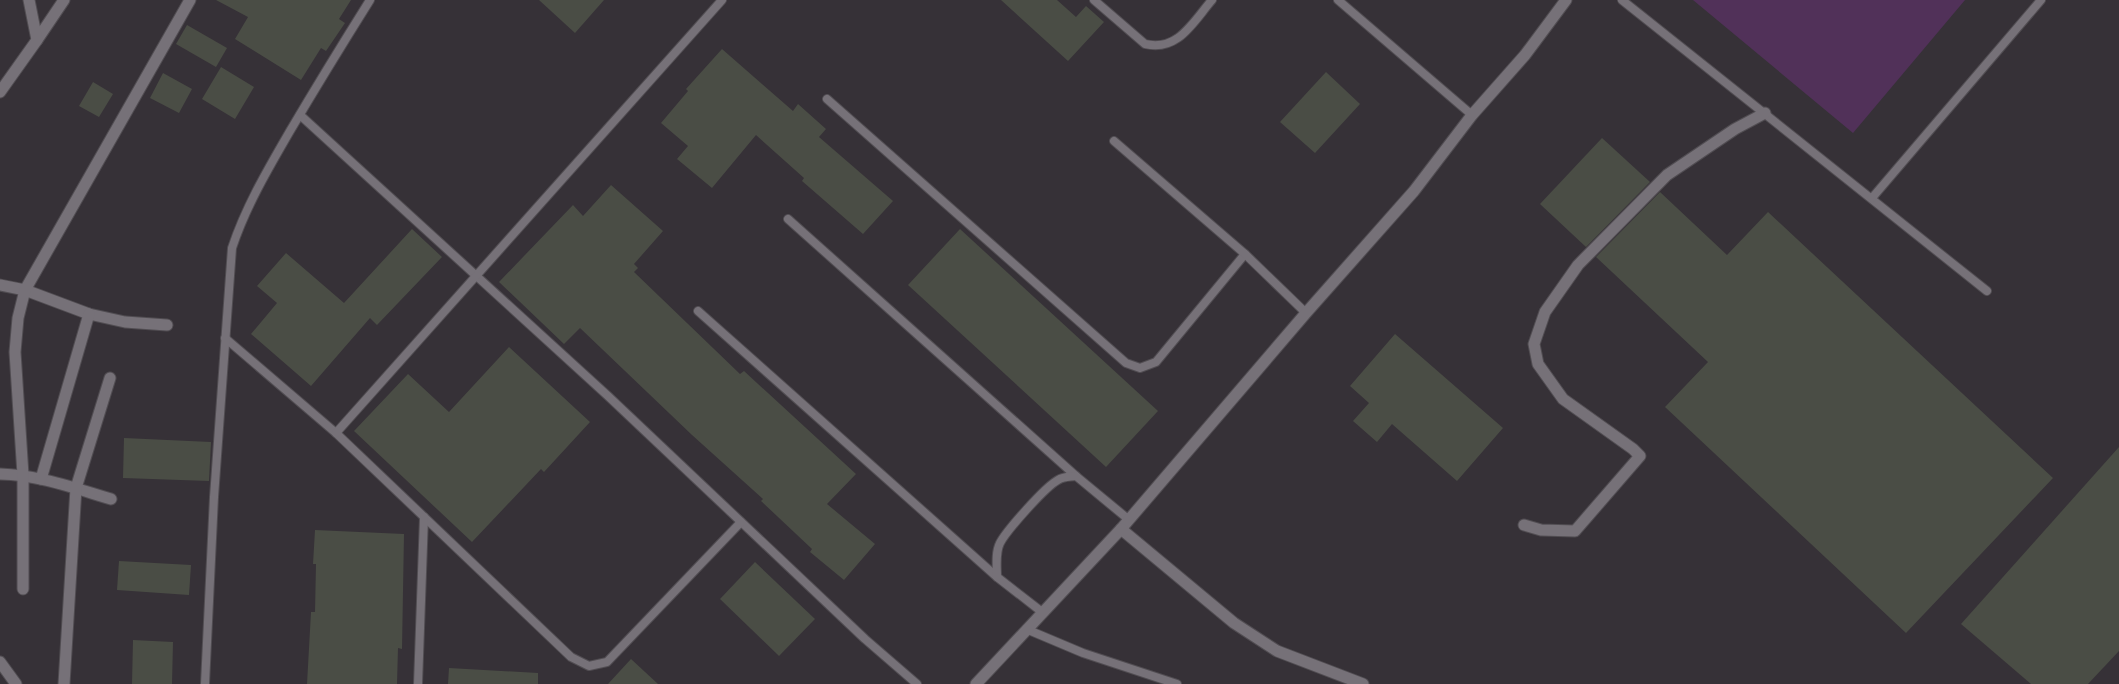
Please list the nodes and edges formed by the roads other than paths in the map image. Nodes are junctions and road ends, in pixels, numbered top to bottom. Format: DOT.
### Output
graph roads {
  1 [pos="29,0"];
  2 [pos="64,0"];
  3 [pos="190,0"];
  4 [pos="370,0"];
  5 [pos="722,0"];
  6 [pos="1094,0"];
  7 [pos="1212,0"];
  8 [pos="1338,0"];
  9 [pos="1566,0"];
  10 [pos="1622,0"];
  11 [pos="2041,0"];
  12 [pos="37,40"];
  13 [pos="0,92"];
  14 [pos="827,99"];
  15 [pos="1765,113"];
  16 [pos="300,115"];
  17 [pos="1472,115"];
  18 [pos="1114,141"];
  19 [pos="1872,198"];
  20 [pos="788,219"];
  21 [pos="1245,254"];
  22 [pos="478,276"];
  23 [pos="0,285"];
  24 [pos="24,290"];
  25 [pos="1986,291"];
  26 [pos="698,311"];
  27 [pos="1306,313"];
  28 [pos="89,314"];
  29 [pos="166,325"];
  30 [pos="225,338"];
  31 [pos="110,378"];
  32 [pos="336,433"];
  33 [pos="0,474"];
  34 [pos="23,475"];
  35 [pos="1076,476"];
  36 [pos="41,479"];
  37 [pos="76,488"];
  38 [pos="111,499"];
  39 [pos="424,517"];
  40 [pos="1128,519"];
  41 [pos="741,522"];
  42 [pos="1524,525"];
  43 [pos="1121,529"];
  44 [pos="997,577"];
  45 [pos="23,589"];
  46 [pos="1042,612"];
  47 [pos="1026,629"];
  48 [pos="0,662"];
  49 [pos="16,684"];
  50 [pos="64,684"];
  51 [pos="205,684"];
  52 [pos="418,684"];
  53 [pos="917,684"];
  54 [pos="976,684"];
  55 [pos="1176,684"];
  56 [pos="1363,684"];
  1 -- 12 [label="street"];
  2 -- 12 [label="street"];
  3 -- 24 [label="street"];
  4 -- 16 [label="lane"];
  5 -- 22 [label="lane"];
  6 -- 7 [label="lane"];
  8 -- 17 [label="lane"];
  9 -- 17 [label="street"];
  10 -- 15 [label="lane"];
  11 -- 19 [label="lane"];
  12 -- 13 [label="street"];
  14 -- 21 [label="lane"];
  15 -- 19 [label="lane"];
  15 -- 42 [label="street"];
  16 -- 22 [label="lane"];
  16 -- 30 [label="lane"];
  17 -- 27 [label="street"];
  18 -- 21 [label="lane"];
  19 -- 25 [label="lane"];
  20 -- 35 [label="lane"];
  21 -- 27 [label="lane"];
  22 -- 32 [label="lane"];
  22 -- 41 [label="lane"];
  23 -- 24 [label="street"];
  24 -- 28 [label="street"];
  24 -- 34 [label="street"];
  26 -- 44 [label="lane"];
  27 -- 40 [label="street"];
  28 -- 29 [label="street"];
  28 -- 36 [label="street"];
  30 -- 32 [label="lane"];
  30 -- 51 [label="lane"];
  31 -- 37 [label="street"];
  32 -- 39 [label="lane"];
  33 -- 34 [label="street"];
  34 -- 36 [label="street"];
  34 -- 45 [label="street"];
  35 -- 40 [label="lane"];
  35 -- 44 [label="lane"];
  36 -- 37 [label="street"];
  37 -- 38 [label="street"];
  37 -- 50 [label="street"];
  39 -- 41 [label="lane"];
  39 -- 52 [label="lane"];
  40 -- 43 [label="street"];
  41 -- 53 [label="lane"];
  43 -- 46 [label="street"];
  43 -- 56 [label="street"];
  44 -- 46 [label="lane"];
  46 -- 47 [label="street"];
  47 -- 54 [label="street"];
  47 -- 55 [label="lane"];
  48 -- 49 [label="street"];
}
